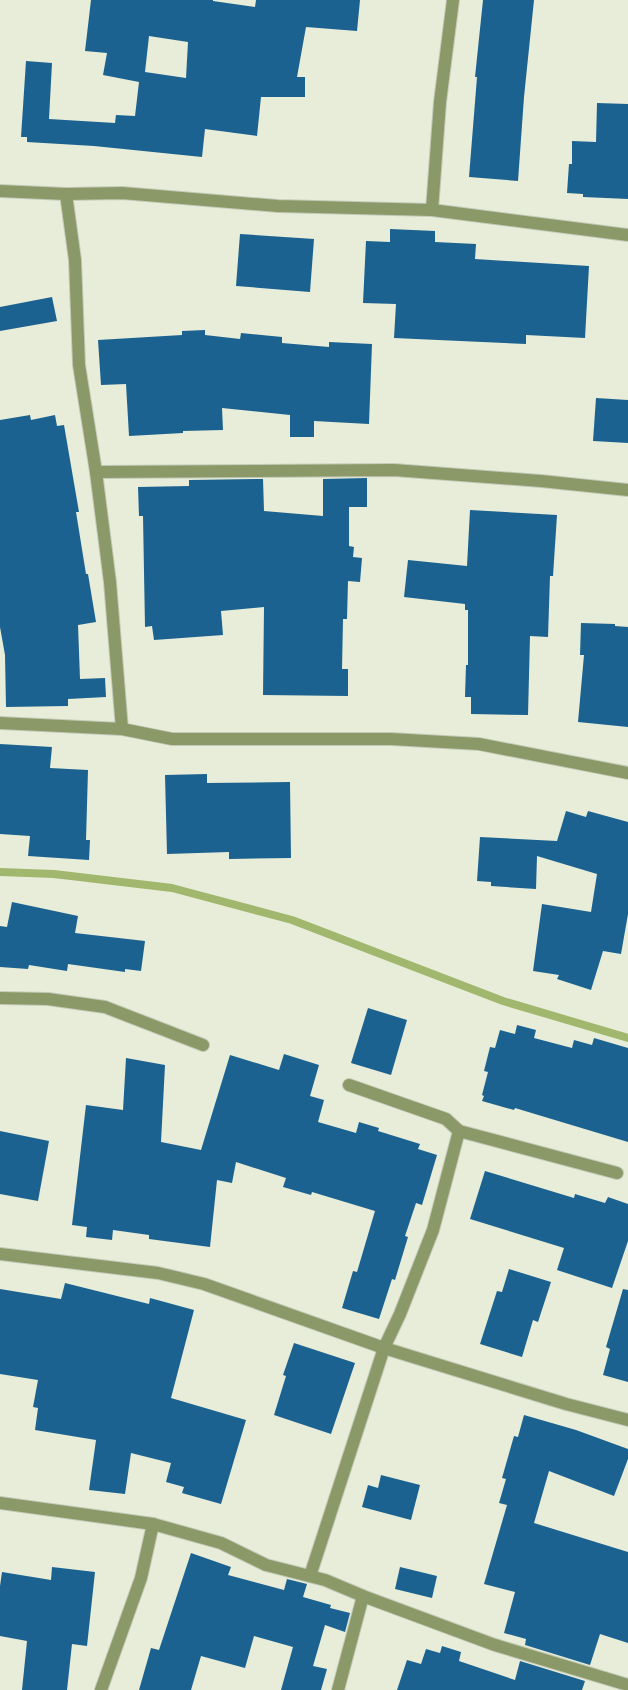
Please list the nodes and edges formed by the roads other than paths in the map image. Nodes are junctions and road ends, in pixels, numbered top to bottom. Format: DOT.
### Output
graph roads {
  1 [pos="453,0"];
  2 [pos="0,191"];
  3 [pos="66,194"];
  4 [pos="432,210"];
  5 [pos="628,235"];
  6 [pos="96,472"];
  7 [pos="628,490"];
  8 [pos="0,722"];
  9 [pos="122,729"];
  10 [pos="628,773"];
  11 [pos="0,998"];
  12 [pos="203,1045"];
  13 [pos="349,1085"];
  14 [pos="459,1131"];
  15 [pos="617,1173"];
  16 [pos="0,1254"];
  17 [pos="384,1348"];
  18 [pos="628,1420"];
  19 [pos="0,1503"];
  20 [pos="153,1524"];
  21 [pos="310,1576"];
  22 [pos="363,1596"];
  23 [pos="628,1685"];
  24 [pos="101,1690"];
  25 [pos="338,1690"];
  1 -- 4 [label="street"];
  2 -- 3 [label="street"];
  3 -- 4 [label="street"];
  3 -- 6 [label="street"];
  4 -- 5 [label="street"];
  6 -- 7 [label="street"];
  6 -- 9 [label="street"];
  8 -- 9 [label="street"];
  9 -- 10 [label="street"];
  11 -- 12 [label="street"];
  13 -- 14 [label="street"];
  14 -- 15 [label="street"];
  14 -- 17 [label="street"];
  16 -- 17 [label="street"];
  17 -- 18 [label="street"];
  17 -- 21 [label="street"];
  19 -- 20 [label="street"];
  20 -- 21 [label="street"];
  20 -- 24 [label="street"];
  21 -- 22 [label="street"];
  22 -- 23 [label="street"];
  22 -- 25 [label="street"];
}
